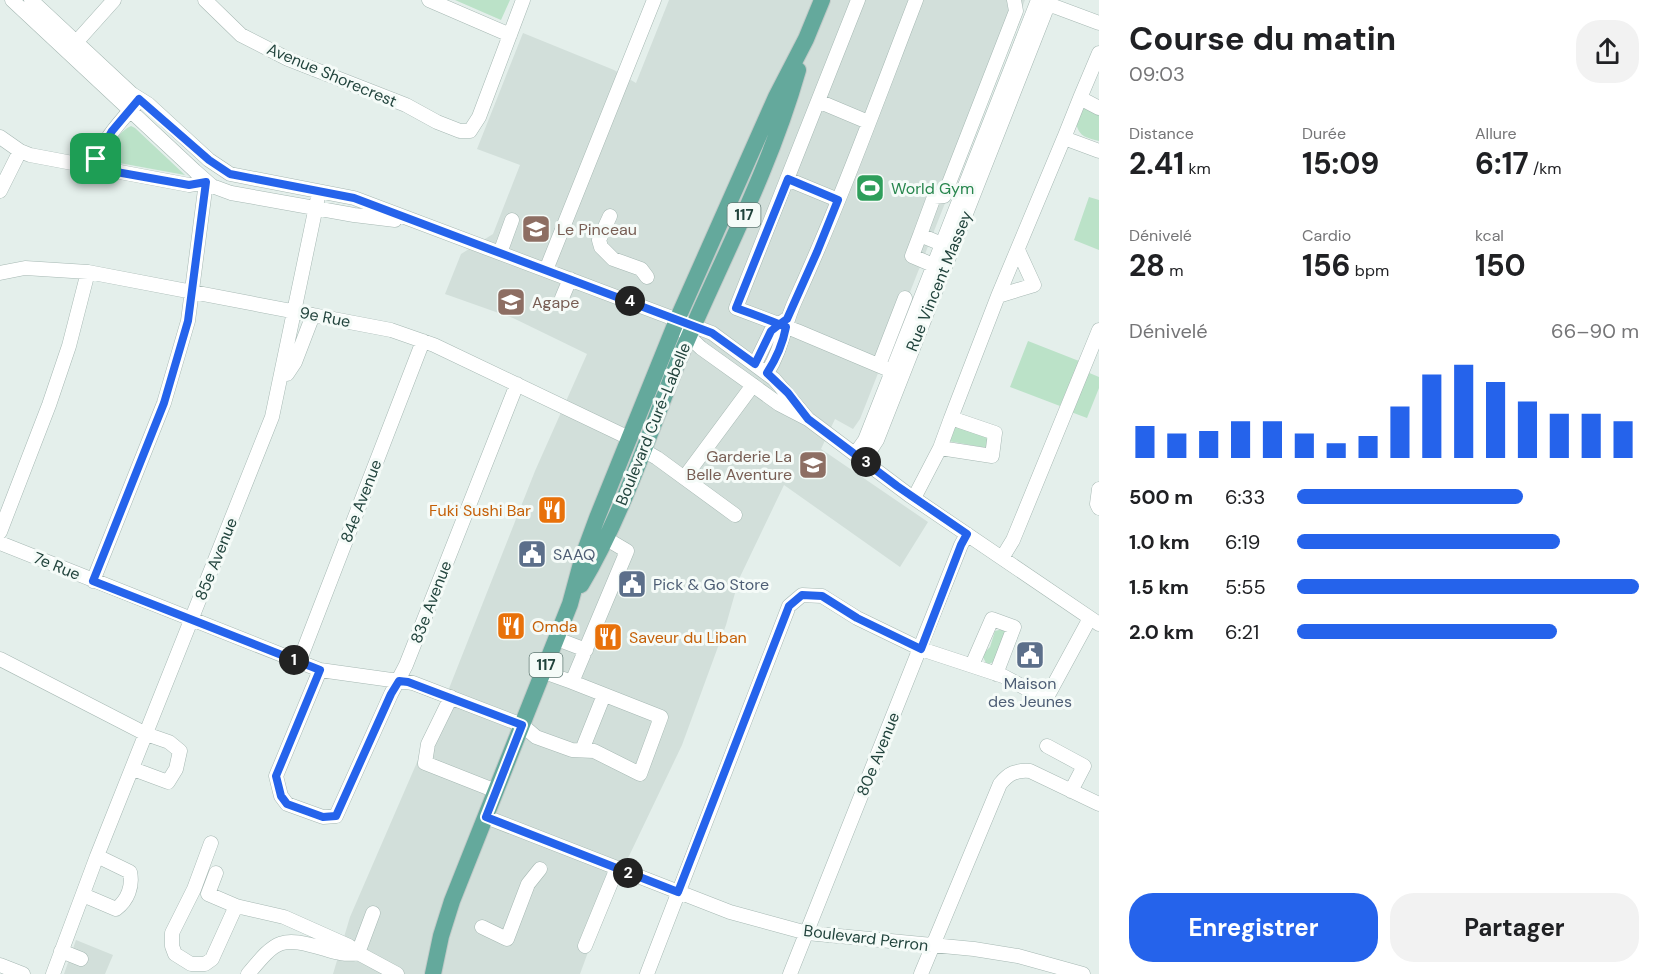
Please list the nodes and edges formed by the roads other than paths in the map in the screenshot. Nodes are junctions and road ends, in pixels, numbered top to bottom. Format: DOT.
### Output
graph roads {
  1 [pos="12,0"];
  2 [pos="31,0"];
  3 [pos="114,0"];
  4 [pos="205,0"];
  5 [pos="429,0"];
  6 [pos="523,0"];
  7 [pos="654,0"];
  8 [pos="822,0"];
  9 [pos="858,0"];
  10 [pos="916,0"];
  11 [pos="1043,1"];
  12 [pos="1015,5"];
  13 [pos="1031,17"];
  14 [pos="1099,23"];
  15 [pos="510,35"];
  16 [pos="806,39"];
  17 [pos="72,47"];
  18 [pos="1099,53"];
  19 [pos="1080,98"];
  20 [pos="139,99"];
  21 [pos="819,101"];
  22 [pos="1099,108"];
  23 [pos="130,110"];
  24 [pos="868,122"];
  25 [pos="0,137"];
  26 [pos="1064,138"];
  27 [pos="20,151"];
  28 [pos="1099,151"];
  29 [pos="94,168"];
  30 [pos="788,179"];
  31 [pos="206,182"];
  32 [pos="0,191"];
  33 [pos="320,192"];
  34 [pos="944,196"];
  35 [pos="838,200"];
  36 [pos="958,202"];
  37 [pos="316,209"];
  38 [pos="613,218"];
  39 [pos="512,219"];
  40 [pos="415,223"];
  41 [pos="920,235"];
  42 [pos="947,246"];
  43 [pos="1018,250"];
  44 [pos="500,252"];
  45 [pos="933,265"];
  46 [pos="546,270"];
  47 [pos="88,272"];
  48 [pos="0,273"];
  49 [pos="647,277"];
  50 [pos="570,279"];
  51 [pos="191,293"];
  52 [pos="998,296"];
  53 [pos="562,298"];
  54 [pos="923,306"];
  55 [pos="296,312"];
  56 [pos="313,315"];
  57 [pos="673,320"];
  58 [pos="784,323"];
  59 [pos="1099,330"];
  60 [pos="692,332"];
  61 [pos="423,341"];
  62 [pos="755,364"];
  63 [pos="885,368"];
  64 [pos="767,373"];
  65 [pos="281,384"];
  66 [pos="517,384"];
  67 [pos="753,385"];
  68 [pos="951,418"];
  69 [pos="808,419"];
  70 [pos="629,438"];
  71 [pos="940,448"];
  72 [pos="643,450"];
  73 [pos="860,457"];
  74 [pos="684,478"];
  75 [pos="1099,489"];
  76 [pos="914,498"];
  77 [pos="1099,508"];
  78 [pos="735,515"];
  79 [pos="0,532"];
  80 [pos="967,534"];
  81 [pos="605,538"];
  82 [pos="0,543"];
  83 [pos="1002,558"];
  84 [pos="93,581"];
  85 [pos="570,604"];
  86 [pos="192,619"];
  87 [pos="1095,621"];
  88 [pos="557,639"];
  89 [pos="921,649"];
  90 [pos="586,650"];
  91 [pos="0,659"];
  92 [pos="299,662"];
  93 [pos="972,665"];
  94 [pos="320,670"];
  95 [pos="544,672"];
  96 [pos="996,674"];
  97 [pos="399,681"];
  98 [pos="572,682"];
  99 [pos="604,695"];
  100 [pos="451,697"];
  101 [pos="522,725"];
  102 [pos="146,734"];
  103 [pos="1047,746"];
  104 [pos="582,750"];
  105 [pos="133,769"];
  106 [pos="496,791"];
  107 [pos="1071,791"];
  108 [pos="1099,804"];
  109 [pos="486,817"];
  110 [pos="211,843"];
  111 [pos="97,856"];
  112 [pos="617,868"];
  113 [pos="540,869"];
  114 [pos="216,873"];
  115 [pos="194,889"];
  116 [pos="678,892"];
  117 [pos="208,894"];
  118 [pos="83,895"];
  119 [pos="236,906"];
  120 [pos="373,913"];
  121 [pos="482,927"];
  122 [pos="807,933"];
  123 [pos="585,946"];
  124 [pos="932,946"];
  125 [pos="61,951"];
  126 [pos="358,953"];
  127 [pos="81,958"];
  128 [pos="0,965"];
  129 [pos="1052,970"];
  130 [pos="23,974"];
  131 [pos="53,974"];
  132 [pos="248,974"];
  133 [pos="397,974"];
  134 [pos="433,974"];
  135 [pos="647,974"];
  136 [pos="790,974"];
  137 [pos="921,974"];
  138 [pos="1083,974"];
  1 -- 17 [label="street"];
  2 -- 17 [label="street"];
  3 -- 17 [label="street"];
  4 -- 15 [label="street, Avenue Shorecrest"];
  5 -- 15 [label="street"];
  6 -- 15 [label="street"];
  7 -- 46 [label="street"];
  8 -- 16 [label="main road, Boulevard Curé-Labelle / 117"];
  9 -- 21 [label="street"];
  10 -- 24 [label="street"];
  11 -- 13 [label="street, Rue Vincent Massey"];
  11 -- 14 [label="street"];
  11 -- 42 [label="street, Rue Vincent Massey"];
  12 -- 13 [label="street"];
  12 -- 34 [label="street"];
  13 -- 36 [label="street, Rue Vincent Massey"];
  16 -- 57 [label="main road, Boulevard Curé-Labelle / 117"];
  16 -- 60 [label="main road, Boulevard Curé-Labelle / 117"];
  17 -- 20 [label="street"];
  17 -- 23 [label="street"];
  18 -- 19 [label="street"];
  19 -- 22 [label="street"];
  19 -- 26 [label="street"];
  20 -- 23 [label="street"];
  20 -- 33 [label="street"];
  21 -- 24 [label="street"];
  21 -- 30 [label="street"];
  23 -- 29 [label="street"];
  23 -- 31 [label="street"];
  24 -- 35 [label="street"];
  25 -- 27 [label="street"];
  26 -- 28 [label="street"];
  26 -- 43 [label="street"];
  27 -- 29 [label="street"];
  27 -- 32 [label="street"];
  29 -- 31 [label="street"];
  30 -- 35 [label="street"];
  30 -- 58 [label="street"];
  31 -- 37 [label="street"];
  31 -- 51 [label="street"];
  33 -- 37 [label="street, 85e Avenue"];
  33 -- 40 [label="street"];
  34 -- 36 [label="street"];
  34 -- 41 [label="street"];
  35 -- 58 [label="street"];
  36 -- 42 [label="street, Rue Vincent Massey"];
  37 -- 40 [label="street"];
  37 -- 55 [label="street, 85e Avenue"];
  38 -- 49 [label="street"];
  39 -- 44 [label="street"];
  40 -- 44 [label="street"];
  41 -- 42 [label="street"];
  41 -- 45 [label="street"];
  42 -- 45 [label="street, Rue Vincent Massey"];
  42 -- 54 [label="street, Rue Vincent Massey"];
  43 -- 52 [label="street"];
  43 -- 52 [label="street"];
  44 -- 46 [label="street"];
  45 -- 54 [label="street, Rue Vincent Massey"];
  46 -- 50 [label="street"];
  47 -- 48 [label="street, 9e Rue"];
  47 -- 51 [label="street, 9e Rue"];
  47 -- 79 [label="street"];
  50 -- 53 [label="street"];
  50 -- 57 [label="street"];
  51 -- 55 [label="street, 9e Rue"];
  51 -- 84 [label="street"];
  52 -- 68 [label="street"];
  54 -- 63 [label="street, Rue Vincent Massey"];
  54 -- 63 [label="street"];
  54 -- 73 [label="street, Rue Vincent Massey"];
  55 -- 56 [label="street, 9e Rue"];
  55 -- 65 [label="street, 85e Avenue"];
  56 -- 61 [label="street, 9e Rue"];
  56 -- 65 [label="street, 85e Avenue"];
  57 -- 60 [label="street"];
  57 -- 70 [label="main road, Boulevard Curé-Labelle / 117"];
  58 -- 62 [label="street"];
  58 -- 63 [label="street"];
  58 -- 64 [label="street"];
  59 -- 83 [label="street"];
  60 -- 62 [label="street"];
  60 -- 67 [label="street"];
  60 -- 72 [label="main road, Boulevard Curé-Labelle / 117"];
  61 -- 66 [label="street, 9e Rue"];
  61 -- 92 [label="street, 84e Avenue"];
  62 -- 64 [label="street"];
  63 -- 73 [label="street, Rue Vincent Massey"];
  64 -- 69 [label="street"];
  65 -- 86 [label="street, 85e Avenue"];
  66 -- 70 [label="street, 9e Rue"];
  66 -- 97 [label="street, 83e Avenue"];
  67 -- 69 [label="street"];
  67 -- 74 [label="street"];
  68 -- 71 [label="street"];
  68 -- 71 [label="street"];
  69 -- 73 [label="street"];
  70 -- 85 [label="main road, Boulevard Curé-Labelle / 117"];
  71 -- 76 [label="street"];
  72 -- 74 [label="street"];
  72 -- 81 [label="main road, Boulevard Curé-Labelle / 117"];
  73 -- 76 [label="street"];
  74 -- 78 [label="street"];
  75 -- 77 [label="street"];
  76 -- 80 [label="street"];
  80 -- 83 [label="street"];
  80 -- 89 [label="street, 80e Avenue"];
  81 -- 85 [label="main road, Boulevard Curé-Labelle / 117"];
  81 -- 90 [label="street"];
  82 -- 84 [label="street, 7e Rue"];
  83 -- 87 [label="street"];
  84 -- 86 [label="street, 7e Rue"];
  85 -- 88 [label="main road, Boulevard Curé-Labelle / 117"];
  86 -- 92 [label="street, 7e Rue"];
  86 -- 102 [label="street, 85e Avenue"];
  87 -- 96 [label="street"];
  88 -- 90 [label="street"];
  88 -- 95 [label="main road, Boulevard Curé-Labelle / 117"];
  89 -- 93 [label="street"];
  89 -- 116 [label="street"];
  89 -- 122 [label="street, 80e Avenue"];
  90 -- 98 [label="street"];
  91 -- 102 [label="street"];
  92 -- 94 [label="street, 7e Rue"];
  93 -- 96 [label="street"];
  93 -- 96 [label="street"];
  94 -- 97 [label="street, 7e Rue"];
  94 -- 97 [label="street, 83e Avenue"];
  95 -- 98 [label="street"];
  95 -- 101 [label="main road, Boulevard Curé-Labelle / 117"];
  97 -- 100 [label="street, 7e Rue"];
  98 -- 99 [label="street"];
  99 -- 104 [label="street"];
  99 -- 104 [label="street, 7e Rue"];
  100 -- 101 [label="street, 7e Rue"];
  100 -- 106 [label="street"];
  101 -- 104 [label="street, 7e Rue"];
  101 -- 106 [label="main road, Boulevard Curé-Labelle / 117"];
  102 -- 105 [label="street, 85e Avenue"];
  102 -- 105 [label="street"];
  103 -- 107 [label="street"];
  105 -- 111 [label="street, 85e Avenue"];
  106 -- 109 [label="main road, Boulevard Curé-Labelle / 117"];
  107 -- 108 [label="street"];
  107 -- 124 [label="street"];
  109 -- 112 [label="street, Boulevard Perron"];
  109 -- 134 [label="main road, Boulevard Curé-Labelle / 117"];
  110 -- 115 [label="street"];
  111 -- 118 [label="street, 85e Avenue"];
  111 -- 118 [label="street"];
  112 -- 116 [label="street, Boulevard Perron"];
  112 -- 123 [label="street"];
  113 -- 121 [label="street"];
  114 -- 117 [label="street"];
  115 -- 117 [label="street"];
  115 -- 119 [label="street"];
  116 -- 122 [label="street, Boulevard Perron"];
  116 -- 135 [label="street"];
  117 -- 119 [label="street"];
  118 -- 125 [label="street, 85e Avenue"];
  119 -- 126 [label="street"];
  120 -- 126 [label="street"];
  122 -- 124 [label="street, Boulevard Perron"];
  122 -- 136 [label="street, 80e Avenue"];
  124 -- 129 [label="street, Boulevard Perron"];
  124 -- 137 [label="street"];
  125 -- 127 [label="street"];
  125 -- 131 [label="street, 85e Avenue"];
  126 -- 132 [label="street"];
  126 -- 133 [label="street"];
  128 -- 130 [label="street"];
  129 -- 138 [label="street, Boulevard Perron"];
}
